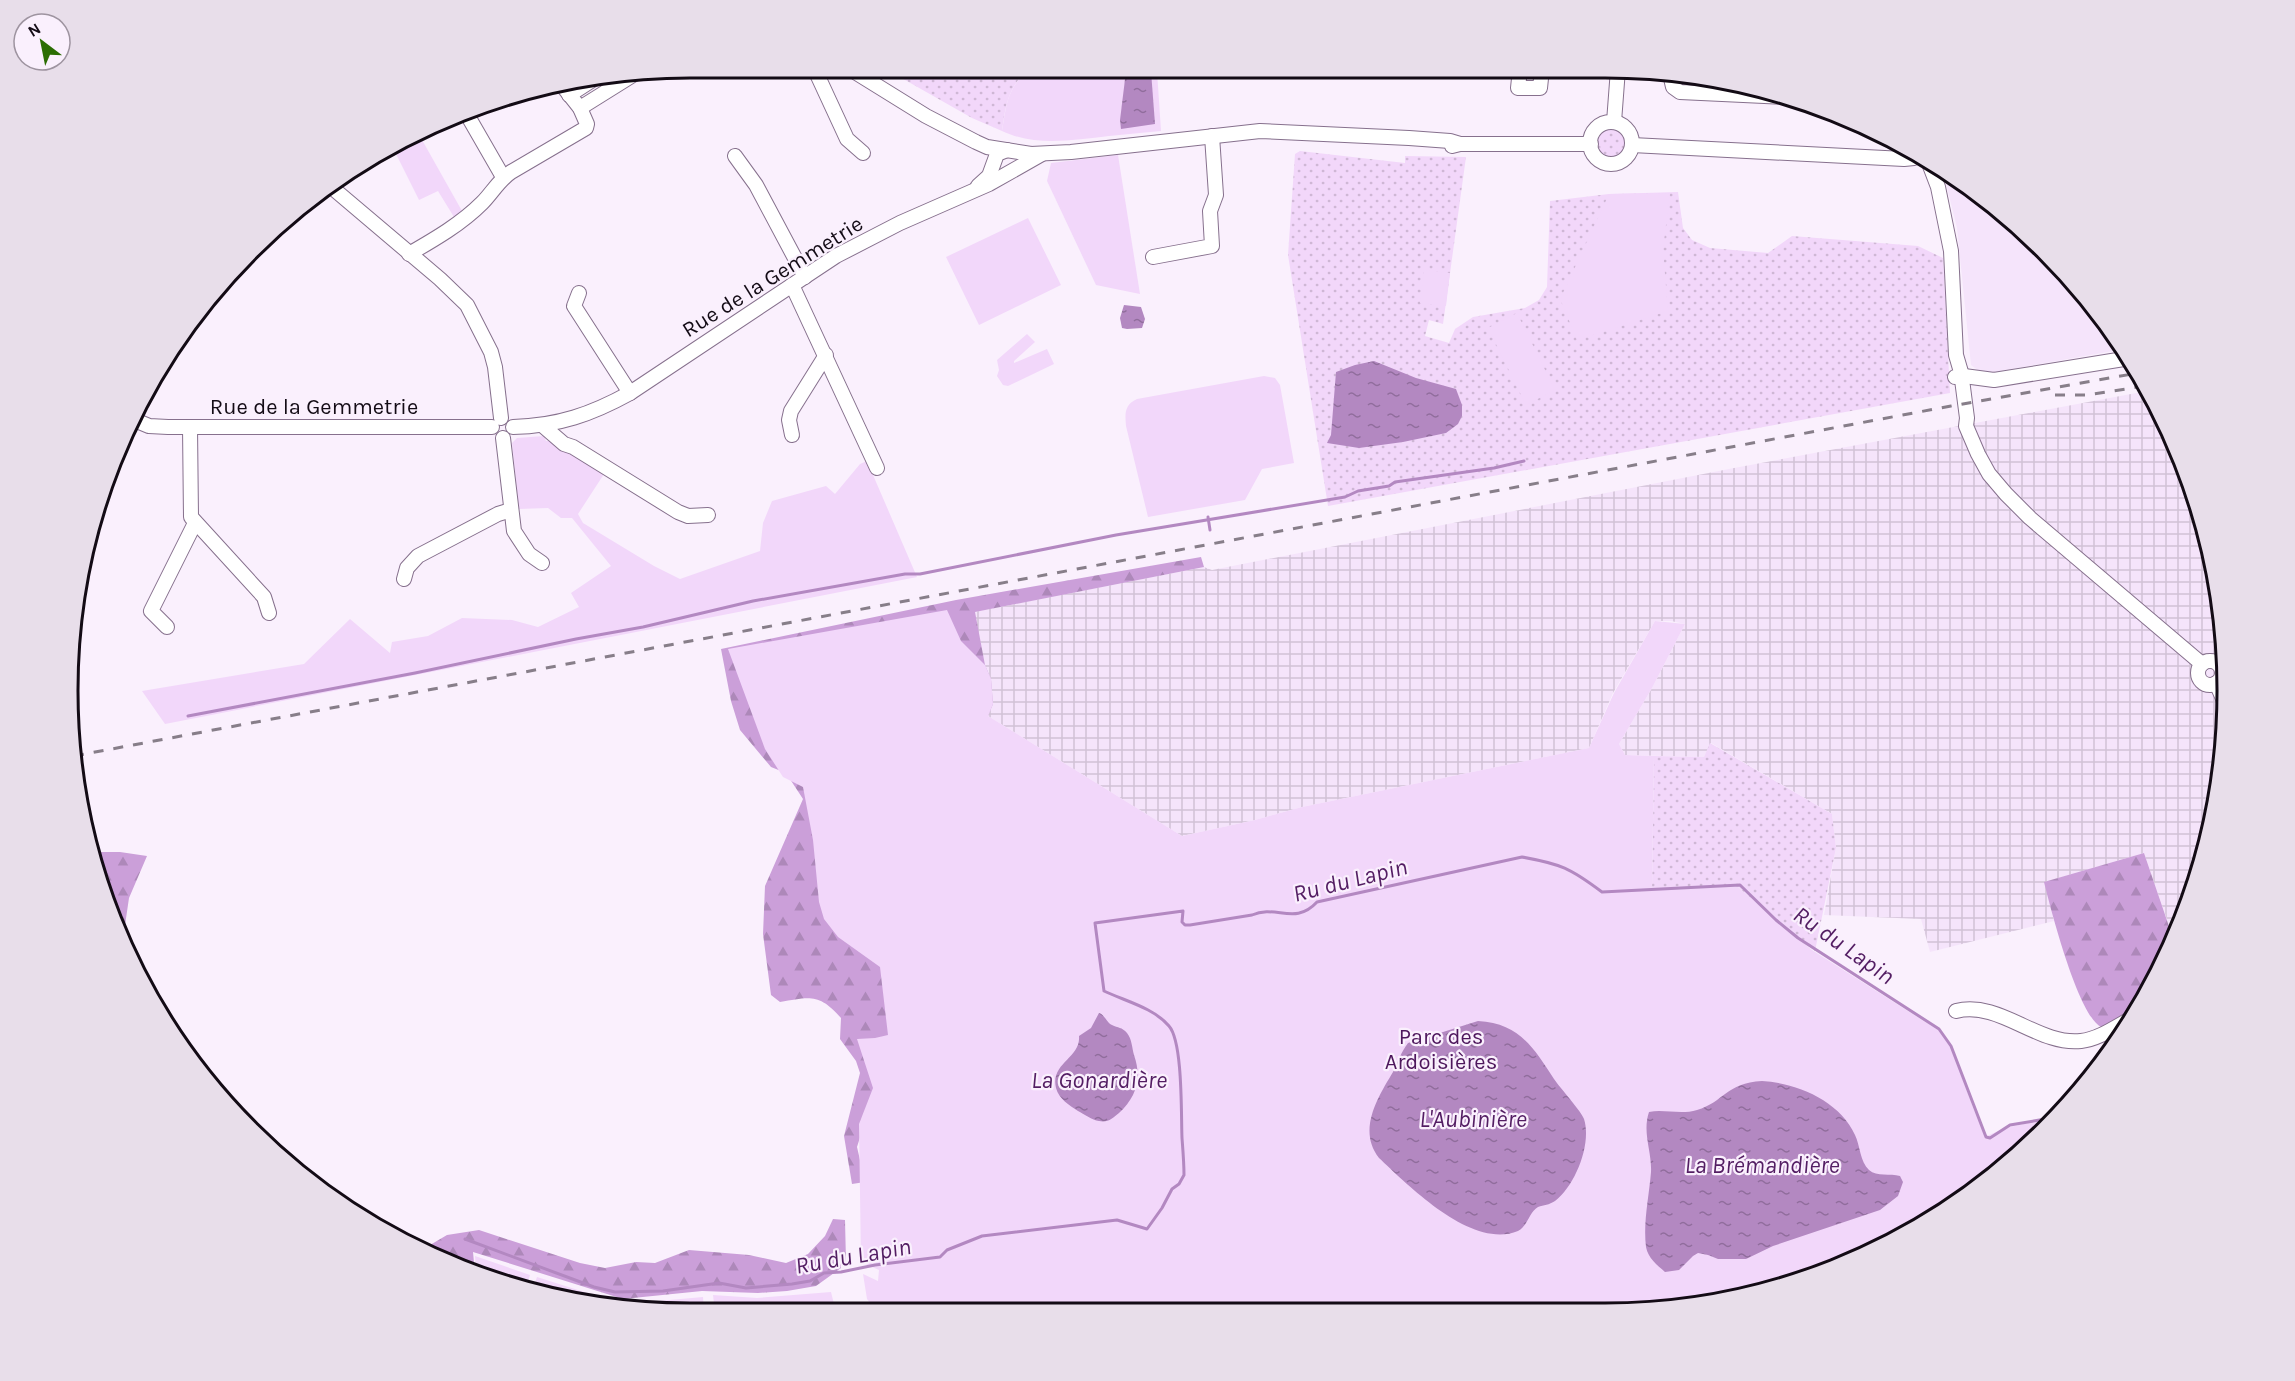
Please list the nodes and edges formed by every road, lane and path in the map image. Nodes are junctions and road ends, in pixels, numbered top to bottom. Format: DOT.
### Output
graph roads {
  1 [pos="819,78"];
  2 [pos="865,78"];
  3 [pos="881,78"];
  4 [pos="1519,78"];
  5 [pos="1541,78"];
  6 [pos="1617,78"];
  7 [pos="622,82"];
  8 [pos="1671,82"];
  9 [pos="567,91"];
  10 [pos="1746,95"];
  11 [pos="580,108"];
  12 [pos="470,120"];
  13 [pos="1614,122"];
  14 [pos="1212,136"];
  15 [pos="1591,144"];
  16 [pos="1632,145"];
  17 [pos="987,147"];
  18 [pos="1007,150"];
  19 [pos="863,153"];
  20 [pos="1042,154"];
  21 [pos="735,156"];
  22 [pos="1907,158"];
  23 [pos="993,161"];
  24 [pos="1934,174"];
  25 [pos="1004,176"];
  26 [pos="503,177"];
  27 [pos="974,190"];
  28 [pos="336,191"];
  29 [pos="409,254"];
  30 [pos="1153,256"];
  31 [pos="805,276"];
  32 [pos="792,285"];
  33 [pos="579,293"];
  34 [pos="826,355"];
  35 [pos="2120,360"];
  36 [pos="1958,376"];
  37 [pos="630,393"];
  38 [pos="569,420"];
  39 [pos="140,422"];
  40 [pos="497,422"];
  41 [pos="542,424"];
  42 [pos="190,427"];
  43 [pos="508,432"];
  44 [pos="792,435"];
  45 [pos="573,447"];
  46 [pos="877,468"];
  47 [pos="512,510"];
  48 [pos="708,515"];
  49 [pos="195,523"];
  50 [pos="542,562"];
  51 [pos="404,579"];
  52 [pos="269,613"];
  53 [pos="166,627"];
  54 [pos="2216,662"];
  55 [pos="2202,664"];
  56 [pos="2216,683"];
  57 [pos="1956,1011"];
  58 [pos="2117,1026"];
  1 -- 19 [label="street"];
  2 -- 17 [label="street"];
  3 -- 18 [label="street"];
  4 -- 5 [label="street"];
  6 -- 13 [label="street"];
  7 -- 11 [label="street"];
  8 -- 10 [label="street"];
  9 -- 11 [label="street"];
  11 -- 26 [label="street"];
  12 -- 26 [label="street"];
  13 -- 15 [label="street"];
  13 -- 16 [label="street"];
  14 -- 15 [label="street"];
  14 -- 20 [label="street"];
  14 -- 30 [label="street"];
  15 -- 16 [label="street"];
  16 -- 22 [label="street"];
  17 -- 18 [label="street"];
  17 -- 23 [label="street"];
  18 -- 20 [label="street"];
  18 -- 23 [label="street"];
  18 -- 25 [label="street"];
  20 -- 25 [label="street, Rue de la Gemmetrie"];
  21 -- 31 [label="street"];
  23 -- 27 [label="street"];
  24 -- 36 [label="street"];
  25 -- 27 [label="street, Rue de la Gemmetrie"];
  26 -- 29 [label="street"];
  27 -- 31 [label="street, Rue de la Gemmetrie"];
  28 -- 29 [label="street"];
  29 -- 40 [label="street"];
  31 -- 32 [label="street, Rue de la Gemmetrie"];
  32 -- 34 [label="street"];
  32 -- 37 [label="street, Rue de la Gemmetrie"];
  33 -- 37 [label="street"];
  34 -- 44 [label="street"];
  34 -- 46 [label="street"];
  35 -- 36 [label="street"];
  36 -- 55 [label="street"];
  37 -- 38 [label="street, Rue de la Gemmetrie"];
  38 -- 41 [label="street, Rue de la Gemmetrie"];
  38 -- 45 [label="street"];
  39 -- 42 [label="street, Rue de la Gemmetrie"];
  40 -- 42 [label="street, Rue de la Gemmetrie"];
  40 -- 43 [label="street"];
  41 -- 43 [label="street, Rue de la Gemmetrie"];
  41 -- 45 [label="street"];
  42 -- 49 [label="street"];
  43 -- 47 [label="street"];
  45 -- 48 [label="street"];
  47 -- 50 [label="street"];
  47 -- 51 [label="street"];
  49 -- 52 [label="street"];
  49 -- 53 [label="street"];
  54 -- 55 [label="street"];
  55 -- 56 [label="street"];
  57 -- 58 [label="street"];
}
